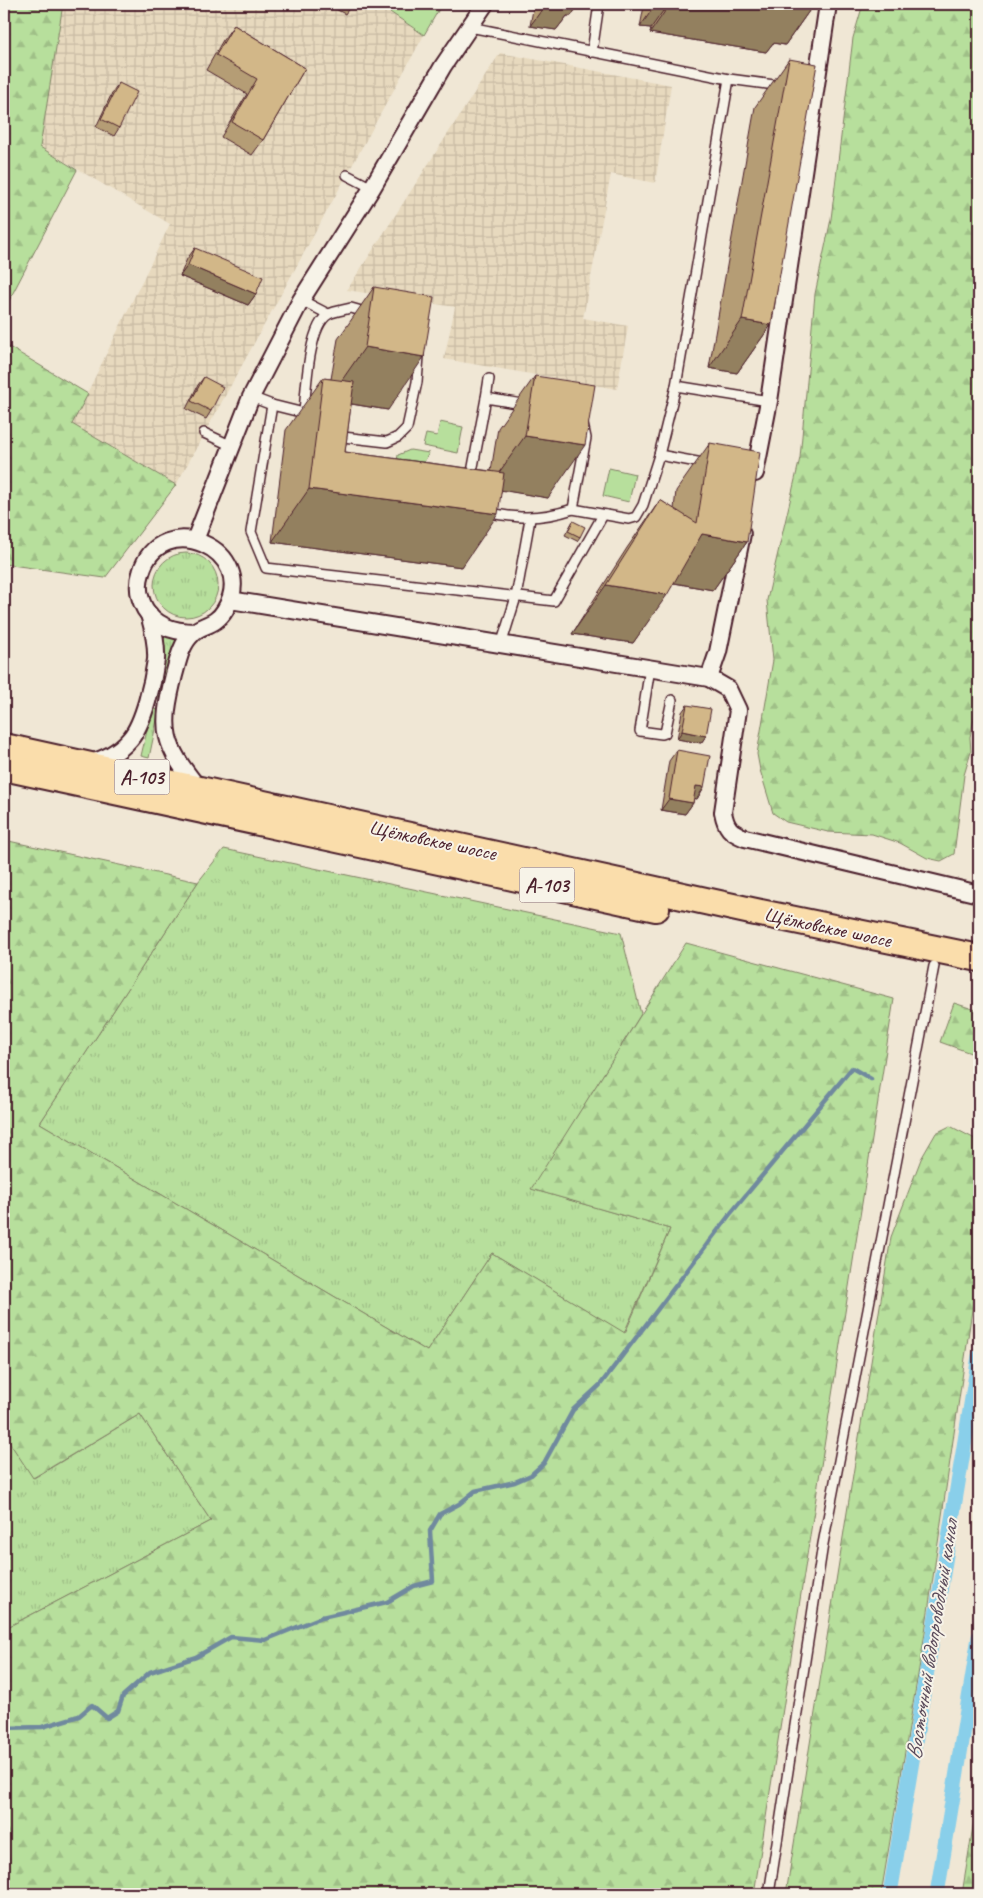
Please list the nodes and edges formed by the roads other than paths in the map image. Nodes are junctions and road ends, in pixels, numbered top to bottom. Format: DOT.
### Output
graph roads {
  1 [pos="485,4"];
  2 [pos="599,4"];
  3 [pos="828,4"];
  4 [pos="470,27"];
  5 [pos="592,52"];
  6 [pos="729,79"];
  7 [pos="805,89"];
  8 [pos="347,175"];
  9 [pos="372,188"];
  10 [pos="301,300"];
  11 [pos="328,314"];
  12 [pos="490,379"];
  13 [pos="676,386"];
  14 [pos="251,397"];
  15 [pos="486,398"];
  16 [pos="769,402"];
  17 [pos="272,405"];
  18 [pos="304,413"];
  19 [pos="204,433"];
  20 [pos="343,437"];
  21 [pos="230,445"];
  22 [pos="341,446"];
  23 [pos="659,455"];
  24 [pos="717,466"];
  25 [pos="751,492"];
  26 [pos="573,509"];
  27 [pos="603,515"];
  28 [pos="530,519"];
  29 [pos="745,520"];
  30 [pos="195,540"];
  31 [pos="516,597"];
  32 [pos="230,600"];
  33 [pos="148,614"];
  34 [pos="194,632"];
  35 [pos="502,642"];
  36 [pos="650,668"];
  37 [pos="709,678"];
  38 [pos="672,700"];
  39 [pos="4,747"];
  40 [pos="86,764"];
  41 [pos="4,767"];
  42 [pos="199,789"];
  43 [pos="979,894"];
  44 [pos="979,958"];
  45 [pos="934,966"];
  46 [pos="979,976"];
  47 [pos="769,1894"];
  1 -- 4 [label="street"];
  2 -- 5 [label="lane"];
  3 -- 7 [label="street"];
  4 -- 5 [label="lane"];
  4 -- 9 [label="street"];
  5 -- 6 [label="lane"];
  6 -- 7 [label="lane"];
  6 -- 13 [label="lane"];
  7 -- 16 [label="street"];
  8 -- 9 [label="lane"];
  9 -- 10 [label="street"];
  10 -- 11 [label="lane"];
  10 -- 14 [label="street"];
  11 -- 18 [label="lane"];
  11 -- 20 [label="lane"];
  12 -- 15 [label="lane"];
  13 -- 16 [label="lane"];
  13 -- 23 [label="lane"];
  14 -- 17 [label="lane"];
  14 -- 21 [label="street"];
  15 -- 26 [label="lane"];
  15 -- 28 [label="lane"];
  16 -- 25 [label="street"];
  17 -- 18 [label="lane"];
  17 -- 31 [label="lane"];
  18 -- 20 [label="lane"];
  19 -- 21 [label="lane"];
  20 -- 22 [label="lane"];
  21 -- 30 [label="street"];
  23 -- 24 [label="lane"];
  23 -- 27 [label="lane"];
  26 -- 27 [label="lane"];
  26 -- 28 [label="lane"];
  27 -- 31 [label="lane"];
  28 -- 31 [label="lane"];
  29 -- 37 [label="street"];
  30 -- 32 [label="street"];
  30 -- 33 [label="street"];
  31 -- 35 [label="lane"];
  32 -- 34 [label="street"];
  32 -- 35 [label="street"];
  33 -- 34 [label="street"];
  33 -- 40 [label="street"];
  34 -- 42 [label="street"];
  35 -- 36 [label="street"];
  36 -- 37 [label="street"];
  36 -- 38 [label="lane"];
  37 -- 43 [label="street"];
  39 -- 40 [label="main road, Щёлковское шоссе / А-103"];
  40 -- 42 [label="main road, Щёлковское шоссе / А-103"];
  41 -- 45 [label="main road, Щёлковское шоссе / А-103"];
  42 -- 44 [label="main road, Щёлковское шоссе / А-103"];
  45 -- 46 [label="main road, Щёлковское шоссе / А-103"];
  45 -- 47 [label="lane"];
}
